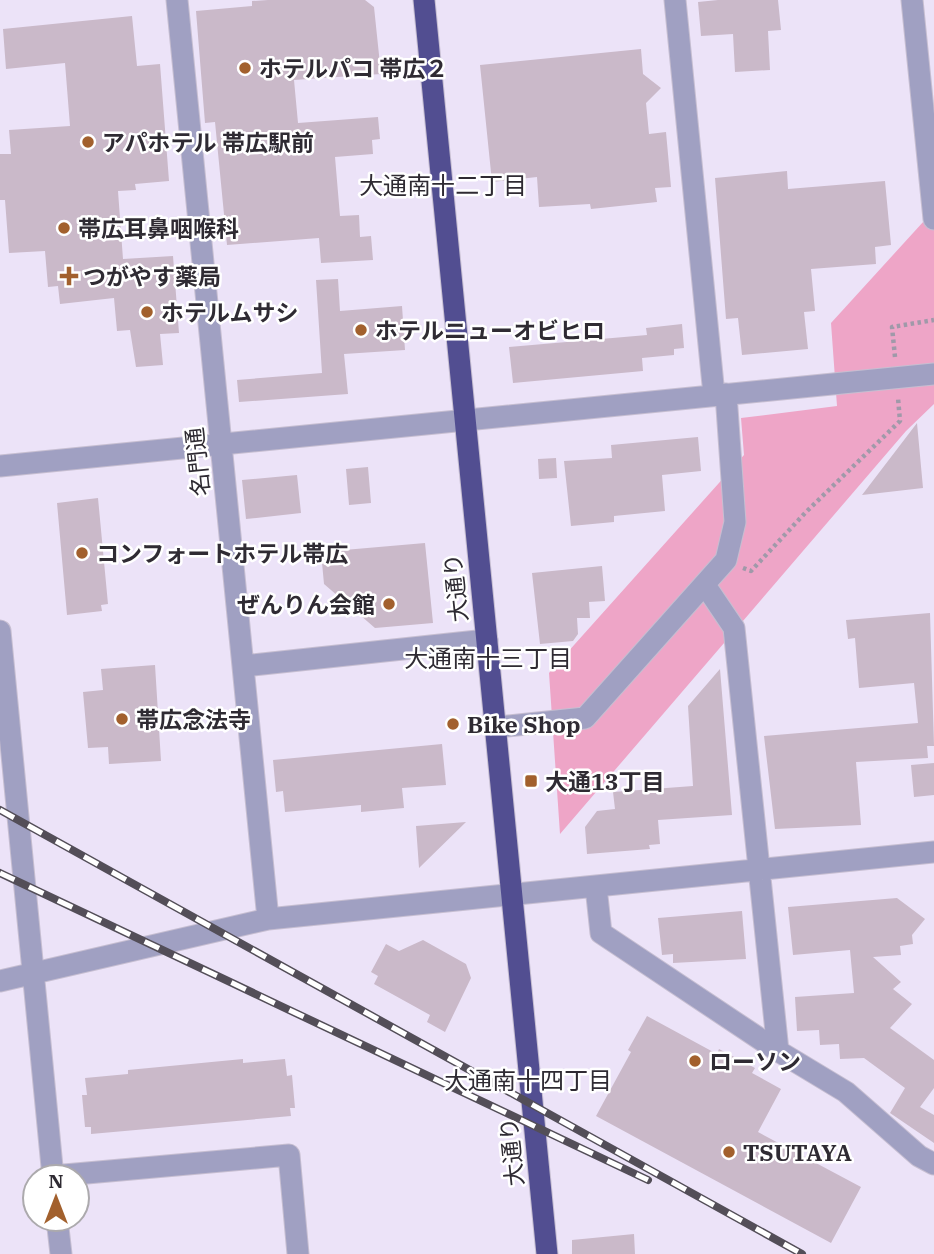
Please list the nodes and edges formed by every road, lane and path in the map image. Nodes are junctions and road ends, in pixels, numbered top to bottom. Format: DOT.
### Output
graph roads {
  1 [pos="177,0"];
  2 [pos="424,0"];
  3 [pos="675,0"];
  4 [pos="912,0"];
  5 [pos="934,219"];
  6 [pos="934,320"];
  7 [pos="934,374"];
  8 [pos="897,377"];
  9 [pos="720,395"];
  10 [pos="464,419"];
  11 [pos="222,445"];
  12 [pos="0,466"];
  13 [pos="726,561"];
  14 [pos="705,585"];
  15 [pos="0,631"];
  16 [pos="487,640"];
  17 [pos="243,666"];
  18 [pos="498,727"];
  19 [pos="934,852"];
  20 [pos="759,869"];
  21 [pos="596,887"];
  22 [pos="512,896"];
  23 [pos="268,919"];
  24 [pos="33,976"];
  25 [pos="0,981"];
  26 [pos="778,1051"];
  27 [pos="52,1163"];
  28 [pos="934,1164"];
  29 [pos="91,1172"];
  30 [pos="59,1233"];
  31 [pos="61,1254"];
  32 [pos="298,1254"];
  33 [pos="547,1254"];
  1 -- 11 [label="street, 名門通"];
  2 -- 10 [label="highway, 大通り"];
  3 -- 9 [label="street"];
  4 -- 5 [label="street"];
  6 -- 8 [label="path"];
  7 -- 8 [label="street"];
  8 -- 9 [label="street"];
  8 -- 13 [label="path"];
  9 -- 10 [label="street"];
  9 -- 13 [label="street"];
  10 -- 11 [label="street"];
  10 -- 16 [label="highway, 大通り"];
  11 -- 12 [label="street"];
  11 -- 17 [label="street, 名門通"];
  13 -- 14 [label="street"];
  14 -- 18 [label="street"];
  14 -- 20 [label="street"];
  15 -- 24 [label="street"];
  16 -- 17 [label="street"];
  16 -- 18 [label="highway, 大通り"];
  17 -- 23 [label="street, 名門通"];
  18 -- 22 [label="highway, 大通り"];
  19 -- 20 [label="street"];
  20 -- 21 [label="street"];
  20 -- 26 [label="street"];
  21 -- 22 [label="street"];
  21 -- 26 [label="street"];
  22 -- 23 [label="street"];
  22 -- 33 [label="highway, 大通り"];
  23 -- 24 [label="street"];
  24 -- 25 [label="street"];
  24 -- 27 [label="street"];
  26 -- 28 [label="street"];
  29 -- 32 [label="street"];
  30 -- 31 [label="street"];
}
